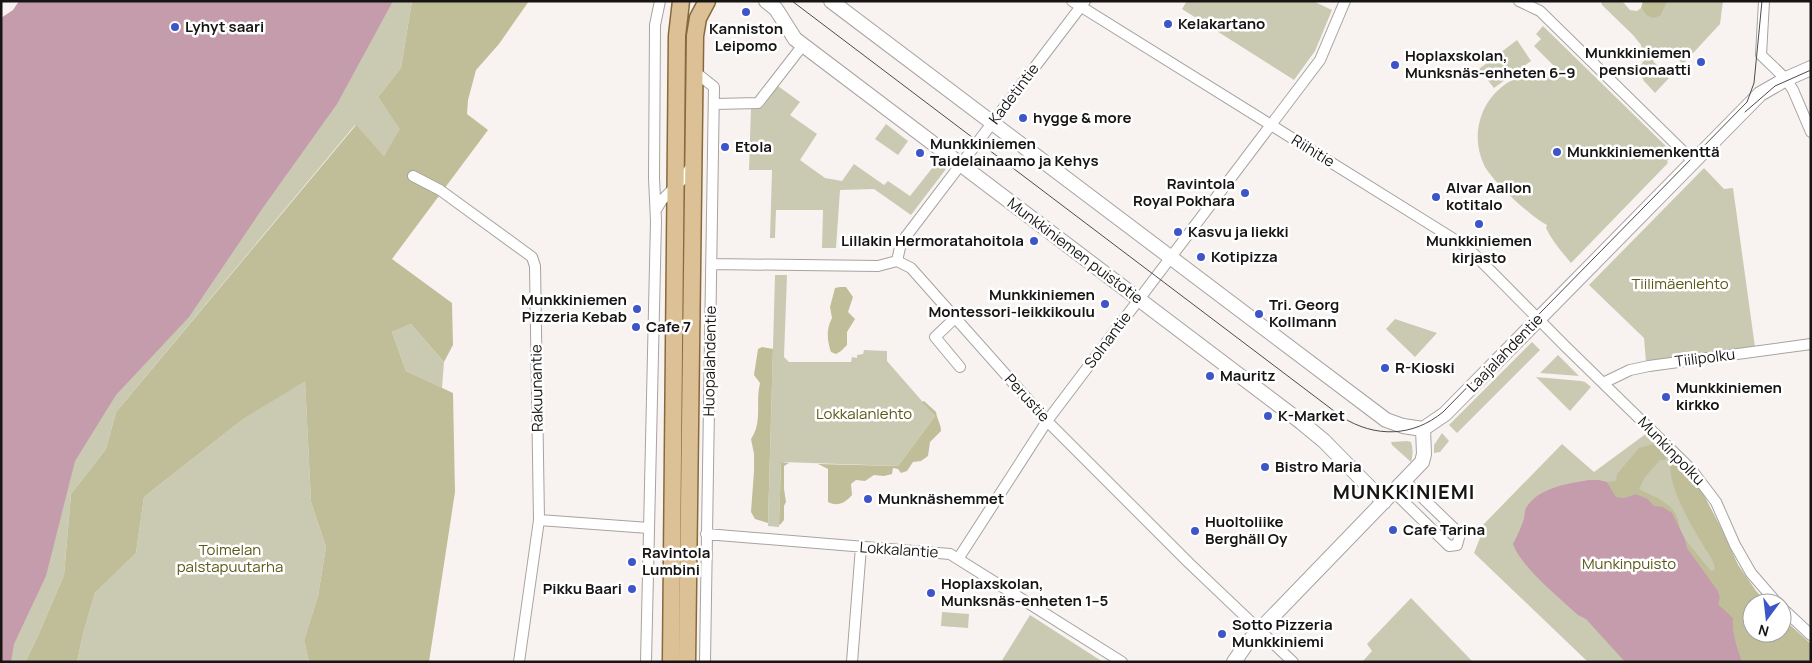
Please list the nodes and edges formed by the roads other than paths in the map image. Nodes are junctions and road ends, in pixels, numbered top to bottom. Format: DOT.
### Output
graph roads {
  1 [pos="681,1"];
  2 [pos="707,1"];
  3 [pos="766,1"];
  4 [pos="831,1"];
  5 [pos="1345,1"];
  6 [pos="1519,1"];
  7 [pos="1764,1"];
  8 [pos="660,2"];
  9 [pos="1079,3"];
  10 [pos="1538,5"];
  11 [pos="803,45"];
  12 [pos="1811,68"];
  13 [pos="694,71"];
  14 [pos="1786,79"];
  15 [pos="715,104"];
  16 [pos="992,123"];
  17 [pos="1271,124"];
  18 [pos="1811,132"];
  19 [pos="1693,161"];
  20 [pos="693,163"];
  21 [pos="960,165"];
  22 [pos="413,176"];
  23 [pos="675,187"];
  24 [pos="656,211"];
  25 [pos="1171,257"];
  26 [pos="897,261"];
  27 [pos="712,264"];
  28 [pos="1138,299"];
  29 [pos="955,318"];
  30 [pos="1539,319"];
  31 [pos="1811,344"];
  32 [pos="960,367"];
  33 [pos="1602,383"];
  34 [pos="1047,421"];
  35 [pos="1423,429"];
  36 [pos="1405,481"];
  37 [pos="1394,492"];
  38 [pos="1384,502"];
  39 [pos="539,520"];
  40 [pos="649,528"];
  41 [pos="706,534"];
  42 [pos="861,547"];
  43 [pos="958,559"];
  44 [pos="1768,593"];
  45 [pos="1792,617"];
  46 [pos="1261,629"];
  47 [pos="1811,635"];
  48 [pos="519,662"];
  49 [pos="646,662"];
  50 [pos="671,662"];
  51 [pos="687,662"];
  52 [pos="705,662"];
  53 [pos="852,662"];
  54 [pos="1122,662"];
  55 [pos="1234,662"];
  56 [pos="1293,662"];
  1 -- 23 [label="main road"];
  2 -- 13 [label="main road, Huopalahdentie"];
  3 -- 11 [label="street, Munkkiniemen puistotie"];
  4 -- 16 [label="street"];
  5 -- 17 [label="street, Solnantie"];
  6 -- 10 [label="street"];
  7 -- 14 [label="street"];
  8 -- 24 [label="street"];
  9 -- 16 [label="street, Kadetintie"];
  9 -- 17 [label="street, Riihitie"];
  10 -- 19 [label="street"];
  11 -- 15 [label="street"];
  11 -- 21 [label="street, Munkkiniemen puistotie"];
  12 -- 14 [label="street, Laajalahdentie"];
  13 -- 15 [label="street, Huopalahdentie"];
  13 -- 20 [label="main road, Huopalahdentie"];
  14 -- 18 [label="street"];
  14 -- 19 [label="street, Laajalahdentie"];
  15 -- 27 [label="street, Huopalahdentie"];
  16 -- 21 [label="street, Kadetintie"];
  16 -- 25 [label="street"];
  17 -- 25 [label="street, Solnantie"];
  17 -- 30 [label="street, Riihitie"];
  19 -- 30 [label="street, Laajalahdentie"];
  20 -- 23 [label="street"];
  20 -- 51 [label="main road, Huopalahdentie"];
  21 -- 26 [label="street, Kadetintie"];
  21 -- 28 [label="street, Munkkiniemen puistotie"];
  22 -- 39 [label="street, Rakuunantie"];
  23 -- 24 [label="street"];
  23 -- 50 [label="main road"];
  24 -- 40 [label="street"];
  25 -- 28 [label="street, Solnantie"];
  25 -- 35 [label="street"];
  26 -- 27 [label="street"];
  26 -- 29 [label="street, Perustie"];
  27 -- 41 [label="street, Huopalahdentie"];
  28 -- 34 [label="street, Solnantie"];
  28 -- 38 [label="street, Munkkiniemen puistotie"];
  29 -- 32 [label="street"];
  29 -- 34 [label="street, Perustie"];
  30 -- 33 [label="street, Munkinpolku"];
  30 -- 35 [label="street, Laajalahdentie"];
  31 -- 33 [label="street, Tiilipolku"];
  33 -- 44 [label="street, Munkinpolku"];
  34 -- 43 [label="street, Solnantie"];
  34 -- 46 [label="street, Perustie"];
  35 -- 36 [label="street"];
  36 -- 37 [label="street"];
  36 -- 37 [label="street"];
  37 -- 38 [label="street"];
  38 -- 46 [label="street"];
  39 -- 40 [label="street"];
  39 -- 48 [label="street, Rakuunantie"];
  40 -- 49 [label="street"];
  41 -- 42 [label="street, Lokkalantie"];
  41 -- 52 [label="street, Huopalahdentie"];
  42 -- 43 [label="street, Lokkalantie"];
  42 -- 53 [label="street"];
  43 -- 54 [label="street, Lokkalantie"];
  45 -- 47 [label="street"];
  46 -- 55 [label="street"];
  46 -- 56 [label="street, Perustie"];
}
